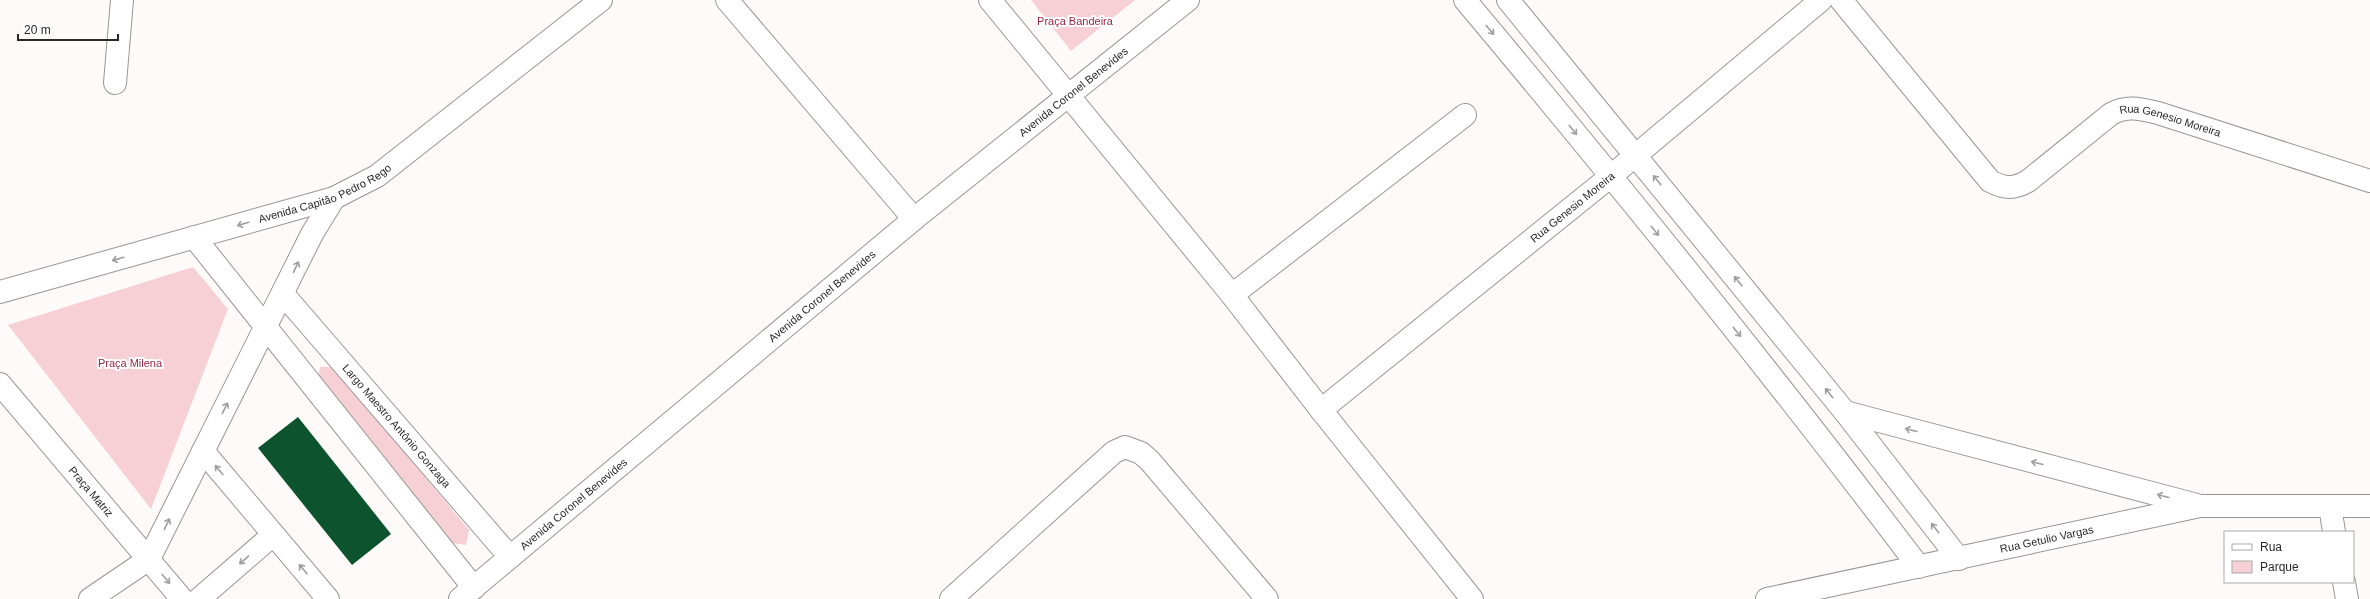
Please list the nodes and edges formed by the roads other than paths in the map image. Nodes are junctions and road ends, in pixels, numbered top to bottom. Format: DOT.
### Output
graph roads {
  1 [pos="122,0"];
  2 [pos="601,0"];
  3 [pos="727,0"];
  4 [pos="990,0"];
  5 [pos="1188,0"];
  6 [pos="1465,0"];
  7 [pos="1508,0"];
  8 [pos="1821,0"];
  9 [pos="1841,0"];
  10 [pos="115,83"];
  11 [pos="1068,97"];
  12 [pos="1466,115"];
  13 [pos="1636,155"];
  14 [pos="1611,176"];
  15 [pos="2370,181"];
  16 [pos="334,198"];
  17 [pos="914,219"];
  18 [pos="194,237"];
  19 [pos="0,292"];
  20 [pos="283,294"];
  21 [pos="1232,295"];
  22 [pos="265,327"];
  23 [pos="0,384"];
  24 [pos="1320,410"];
  25 [pos="1845,412"];
  26 [pos="203,451"];
  27 [pos="2200,506"];
  28 [pos="2330,506"];
  29 [pos="2370,506"];
  30 [pos="2334,531"];
  31 [pos="273,535"];
  32 [pos="510,557"];
  33 [pos="149,559"];
  34 [pos="1959,559"];
  35 [pos="1919,567"];
  36 [pos="2344,583"];
  37 [pos="467,593"];
  38 [pos="90,599"];
  39 [pos="182,599"];
  40 [pos="199,599"];
  41 [pos="328,599"];
  42 [pos="951,599"];
  43 [pos="1267,599"];
  44 [pos="1472,599"];
  45 [pos="1767,599"];
  46 [pos="2347,599"];
  1 -- 10 [label="street"];
  2 -- 16 [label="street, Avenida Capitão Pedro Rego"];
  3 -- 17 [label="street"];
  4 -- 11 [label="street"];
  5 -- 11 [label="street, Avenida Coronel Benevides"];
  6 -- 14 [label="street, one-way"];
  7 -- 13 [label="street"];
  8 -- 13 [label="street, Rua Genesio Moreira"];
  9 -- 15 [label="street, Rua Genesio Moreira"];
  11 -- 17 [label="street, Avenida Coronel Benevides"];
  11 -- 21 [label="street"];
  12 -- 21 [label="street"];
  13 -- 14 [label="street, Rua Genesio Moreira"];
  25 -- 13 [label="street, one-way"];
  14 -- 24 [label="street, Rua Genesio Moreira"];
  14 -- 35 [label="street, one-way"];
  16 -- 18 [label="street, Avenida Capitão Pedro Rego, one-way"];
  20 -- 16 [label="street, one-way"];
  17 -- 32 [label="street, Avenida Coronel Benevides"];
  18 -- 19 [label="street, Avenida Capitão Pedro Rego, one-way"];
  18 -- 22 [label="street"];
  20 -- 22 [label="street"];
  20 -- 32 [label="street, Largo Maestro Antônio Gonzaga"];
  21 -- 24 [label="street"];
  26 -- 22 [label="street, one-way"];
  22 -- 37 [label="street"];
  23 -- 33 [label="street, Praça Matriz"];
  24 -- 44 [label="street"];
  27 -- 25 [label="street, one-way"];
  34 -- 25 [label="street, one-way"];
  31 -- 26 [label="street, one-way"];
  33 -- 26 [label="street, one-way"];
  27 -- 28 [label="street, Rua Getulio Vargas"];
  27 -- 34 [label="street, Rua Getulio Vargas"];
  28 -- 29 [label="street, Rua Getulio Vargas"];
  28 -- 30 [label="street"];
  31 -- 40 [label="street, one-way"];
  41 -- 31 [label="street, one-way"];
  32 -- 37 [label="street, Avenida Coronel Benevides"];
  33 -- 38 [label="street"];
  33 -- 39 [label="street, Praça Matriz, one-way"];
  34 -- 35 [label="street, Rua Getulio Vargas"];
  35 -- 45 [label="street, Rua Getulio Vargas"];
  36 -- 46 [label="street"];
  42 -- 43 [label="street"];
}
